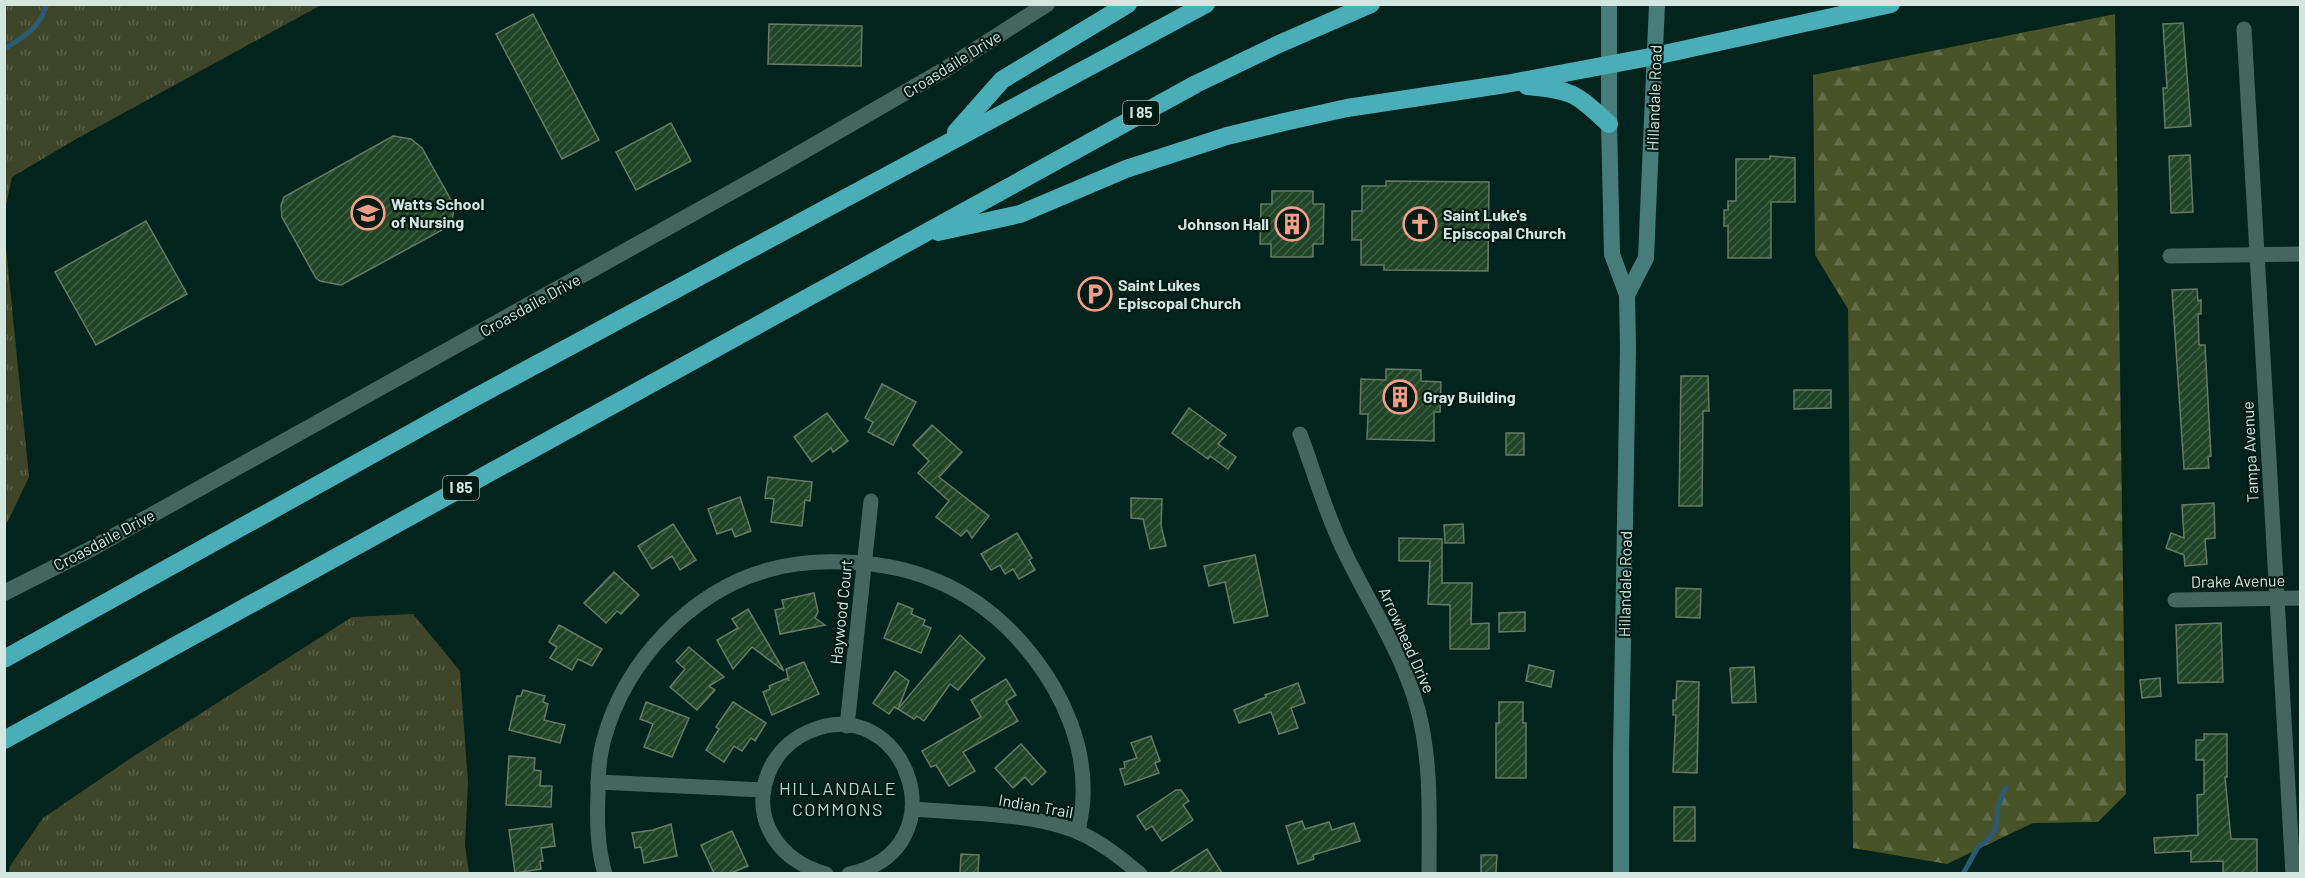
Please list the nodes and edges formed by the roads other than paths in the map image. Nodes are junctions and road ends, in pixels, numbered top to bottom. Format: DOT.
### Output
graph roads {
  1 [pos="1047,4"];
  2 [pos="1128,4"];
  3 [pos="1206,4"];
  4 [pos="1371,4"];
  5 [pos="1891,4"];
  6 [pos="1657,5"];
  7 [pos="1609,9"];
  8 [pos="2244,29"];
  9 [pos="1656,56"];
  10 [pos="1609,63"];
  11 [pos="1506,84"];
  12 [pos="1609,124"];
  13 [pos="947,142"];
  14 [pos="919,236"];
  15 [pos="2257,253"];
  16 [pos="2301,254"];
  17 [pos="2170,256"];
  18 [pos="1627,295"];
  19 [pos="1300,434"];
  20 [pos="871,501"];
  21 [pos="864,562"];
  22 [pos="4,593"];
  23 [pos="2276,598"];
  24 [pos="2301,598"];
  25 [pos="2175,600"];
  26 [pos="9,655"];
  27 [pos="847,726"];
  28 [pos="4,740"];
  29 [pos="598,782"];
  30 [pos="764,790"];
  31 [pos="913,809"];
  32 [pos="1078,832"];
  33 [pos="605,873"];
  34 [pos="826,873"];
  35 [pos="849,873"];
  36 [pos="1140,873"];
  37 [pos="1429,873"];
  38 [pos="1621,873"];
  39 [pos="2293,873"];
  1 -- 22 [label="street, Croasdaile Drive"];
  2 -- 13 [label="highway"];
  3 -- 13 [label="highway"];
  4 -- 14 [label="highway, I 85"];
  5 -- 9 [label="highway"];
  6 -- 9 [label="main road, Hillandale Road"];
  7 -- 10 [label="main road, Hillandale Road"];
  8 -- 15 [label="street, Tampa Avenue"];
  9 -- 10 [label="highway"];
  9 -- 18 [label="main road, Hillandale Road"];
  10 -- 11 [label="highway"];
  10 -- 12 [label="main road, Hillandale Road"];
  11 -- 12 [label="highway"];
  11 -- 14 [label="highway"];
  12 -- 18 [label="main road, Hillandale Road"];
  13 -- 26 [label="highway"];
  14 -- 28 [label="highway, I 85"];
  15 -- 16 [label="street"];
  15 -- 17 [label="street"];
  15 -- 23 [label="street, Tampa Avenue"];
  18 -- 38 [label="main road, Hillandale Road"];
  19 -- 37 [label="street, Arrowhead Drive"];
  20 -- 21 [label="street, Haywood Court"];
  21 -- 27 [label="street, Haywood Court"];
  21 -- 29 [label="street"];
  21 -- 32 [label="street"];
  23 -- 24 [label="street, Drake Avenue"];
  23 -- 25 [label="street, Drake Avenue"];
  23 -- 39 [label="street, Tampa Avenue"];
  27 -- 30 [label="street"];
  27 -- 31 [label="street"];
  29 -- 30 [label="street"];
  29 -- 33 [label="street"];
  30 -- 34 [label="street"];
  31 -- 32 [label="street, Indian Trail"];
  31 -- 35 [label="street"];
  32 -- 36 [label="street, Indian Trail"];
}
